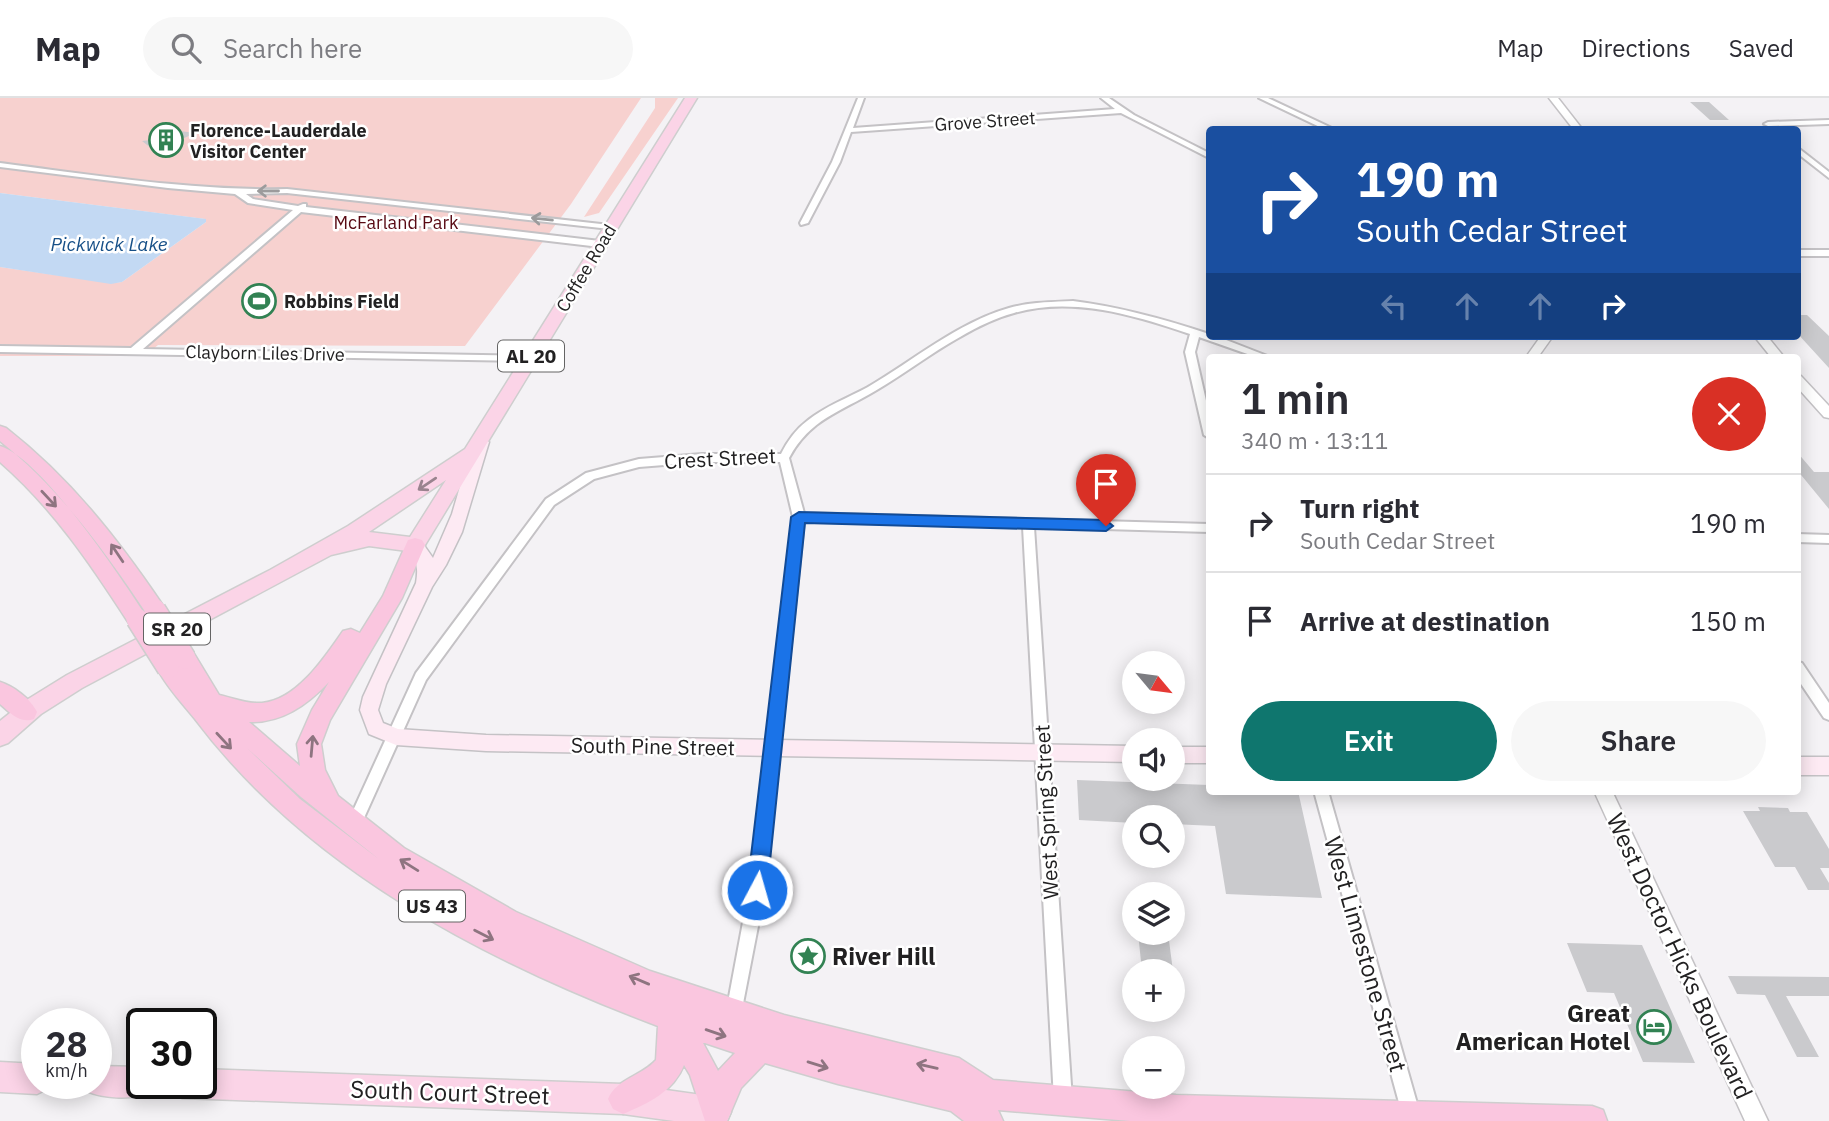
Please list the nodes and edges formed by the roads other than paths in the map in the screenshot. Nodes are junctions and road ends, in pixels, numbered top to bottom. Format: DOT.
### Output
graph roads {
  1 [pos="691,98"];
  2 [pos="861,98"];
  3 [pos="1104,98"];
  4 [pos="1262,98"];
  5 [pos="1553,98"];
  6 [pos="1562,98"];
  7 [pos="1122,111"];
  8 [pos="1829,122"];
  9 [pos="1324,126"];
  10 [pos="1576,126"];
  11 [pos="1783,126"];
  12 [pos="849,131"];
  13 [pos="1801,152"];
  14 [pos="1206,154"];
  15 [pos="0,165"];
  16 [pos="1829,176"];
  17 [pos="237,192"];
  18 [pos="316,194"];
  19 [pos="299,209"];
  20 [pos="804,223"];
  21 [pos="610,227"];
  22 [pos="600,244"];
  23 [pos="1801,253"];
  24 [pos="1829,253"];
  25 [pos="1195,334"];
  26 [pos="1206,338"];
  27 [pos="1213,340"];
  28 [pos="1763,340"];
  29 [pos="0,349"];
  30 [pos="133,352"];
  31 [pos="1256,354"];
  32 [pos="1775,354"];
  33 [pos="530,358"];
  34 [pos="1801,383"];
  35 [pos="1829,414"];
  36 [pos="1206,422"];
  37 [pos="0,432"];
  38 [pos="481,442"];
  39 [pos="0,452"];
  40 [pos="784,458"];
  41 [pos="799,517"];
  42 [pos="1028,523"];
  43 [pos="1206,528"];
  44 [pos="1801,538"];
  45 [pos="1829,539"];
  46 [pos="415,545"];
  47 [pos="331,548"];
  48 [pos="423,591"];
  49 [pos="146,614"];
  50 [pos="177,663"];
  51 [pos="1801,673"];
  52 [pos="0,691"];
  53 [pos="211,702"];
  54 [pos="26,712"];
  55 [pos="1829,714"];
  56 [pos="0,736"];
  57 [pos="396,737"];
  58 [pos="772,748"];
  59 [pos="1042,752"];
  60 [pos="1122,754"];
  61 [pos="1185,755"];
  62 [pos="1206,755"];
  63 [pos="1801,766"];
  64 [pos="1829,766"];
  65 [pos="1322,795"];
  66 [pos="1605,795"];
  67 [pos="334,808"];
  68 [pos="354,824"];
  69 [pos="733,1013"];
  70 [pos="672,1018"];
  71 [pos="761,1048"];
  72 [pos="0,1077"];
  73 [pos="21,1078"];
  74 [pos="217,1084"];
  75 [pos="623,1099"];
  76 [pos="988,1107"];
  77 [pos="1063,1111"];
  78 [pos="715,1117"];
  79 [pos="1412,1119"];
  80 [pos="1592,1121"];
  81 [pos="1757,1121"];
  1 -- 21 [label="main road, Coffee Road / AL 20"];
  2 -- 12 [label="street"];
  3 -- 7 [label="street"];
  4 -- 9 [label="street"];
  5 -- 6 [label="street"];
  5 -- 10 [label="street"];
  7 -- 12 [label="street, Grove Street"];
  7 -- 14 [label="street"];
  8 -- 11 [label="street"];
  12 -- 20 [label="street"];
  13 -- 16 [label="street"];
  15 -- 17 [label="street"];
  18 -- 17 [label="street, one-way"];
  17 -- 19 [label="street"];
  18 -- 19 [label="street"];
  21 -- 18 [label="street, one-way"];
  19 -- 22 [label="street"];
  19 -- 30 [label="street"];
  21 -- 22 [label="main road, Coffee Road / AL 20"];
  22 -- 33 [label="main road, Coffee Road / AL 20"];
  23 -- 24 [label="street"];
  25 -- 26 [label="street, Crest Street"];
  25 -- 36 [label="street"];
  25 -- 40 [label="street, Crest Street"];
  27 -- 31 [label="street, Crest Street"];
  28 -- 32 [label="street"];
  29 -- 30 [label="street, Clayborn Liles Drive"];
  30 -- 33 [label="street, Clayborn Liles Drive"];
  33 -- 38 [label="main road, Coffee Road / AL 20"];
  34 -- 35 [label="street"];
  49 -- 37 [label="highway, US 43, one-way"];
  38 -- 46 [label="main road, Coffee Road / AL 20"];
  38 -- 47 [label="main road, one-way"];
  38 -- 48 [label="main road"];
  39 -- 49 [label="highway, US 43, one-way"];
  40 -- 41 [label="street"];
  40 -- 57 [label="street, Crest Street"];
  41 -- 42 [label="street"];
  41 -- 58 [label="street"];
  42 -- 43 [label="street"];
  42 -- 59 [label="street, West Spring Street"];
  44 -- 45 [label="street"];
  46 -- 47 [label="main road, SR 20"];
  46 -- 48 [label="main road"];
  46 -- 53 [label="highway"];
  67 -- 46 [label="highway, one-way"];
  47 -- 54 [label="main road, SR 20"];
  48 -- 57 [label="main road"];
  49 -- 50 [label="highway, US 43, bridge"];
  50 -- 53 [label="highway, US 43"];
  50 -- 70 [label="highway, US 43, one-way"];
  51 -- 55 [label="street"];
  52 -- 54 [label="highway"];
  53 -- 67 [label="highway, US 43"];
  54 -- 56 [label="main road"];
  57 -- 58 [label="main road, South Pine Street"];
  57 -- 68 [label="street, Crest Street"];
  58 -- 59 [label="main road, South Pine Street"];
  58 -- 69 [label="street"];
  59 -- 60 [label="main road, South Pine Street"];
  59 -- 77 [label="street, West Spring Street"];
  61 -- 62 [label="main road"];
  63 -- 64 [label="main road"];
  65 -- 79 [label="street, West Limestone Street"];
  66 -- 81 [label="street, West Doctor Hicks Boulevard"];
  67 -- 68 [label="highway, US 43"];
  69 -- 68 [label="highway, US 43, one-way"];
  76 -- 69 [label="highway, US 43, one-way"];
  70 -- 71 [label="highway, US 43, one-way"];
  70 -- 75 [label="highway"];
  70 -- 78 [label="highway"];
  71 -- 76 [label="highway, US 43, one-way"];
  71 -- 78 [label="highway"];
  72 -- 73 [label="main road"];
  74 -- 75 [label="main road, South Court Street"];
  75 -- 78 [label="main road, South Court Street"];
  76 -- 77 [label="highway"];
  77 -- 79 [label="highway"];
  79 -- 80 [label="highway"];
}
